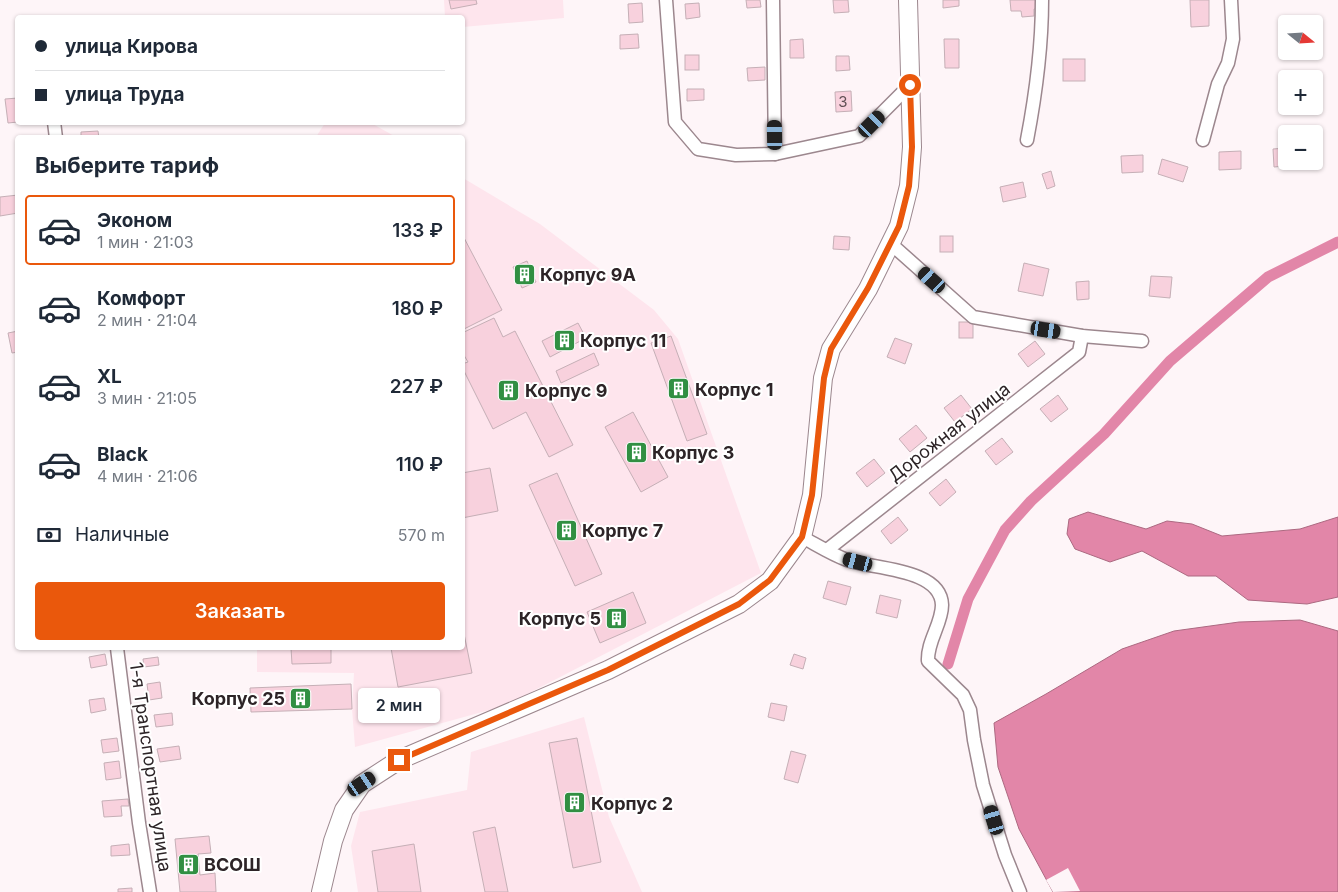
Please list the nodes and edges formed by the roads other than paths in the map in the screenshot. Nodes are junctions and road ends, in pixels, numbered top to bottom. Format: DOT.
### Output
graph roads {
  1 [pos="666,0"];
  2 [pos="773,0"];
  3 [pos="908,0"];
  4 [pos="1042,0"];
  5 [pos="1232,0"];
  6 [pos="910,85"];
  7 [pos="1027,140"];
  8 [pos="1203,140"];
  9 [pos="776,154"];
  10 [pos="890,243"];
  11 [pos="1082,336"];
  12 [pos="1142,341"];
  13 [pos="802,537"];
  14 [pos="827,550"];
  15 [pos="117,650"];
  16 [pos="150,892"];
  17 [pos="321,892"];
  18 [pos="1020,892"];
  1 -- 9 [label="street"];
  2 -- 9 [label="street"];
  3 -- 6 [label="street"];
  4 -- 7 [label="street"];
  5 -- 8 [label="street"];
  6 -- 9 [label="street"];
  6 -- 10 [label="street"];
  10 -- 11 [label="street"];
  10 -- 13 [label="street"];
  11 -- 12 [label="street"];
  11 -- 14 [label="street, Дорожная улица"];
  13 -- 14 [label="street"];
  13 -- 17 [label="street"];
  14 -- 18 [label="street"];
  15 -- 16 [label="street, 1-я Транспортная улица"];
}
